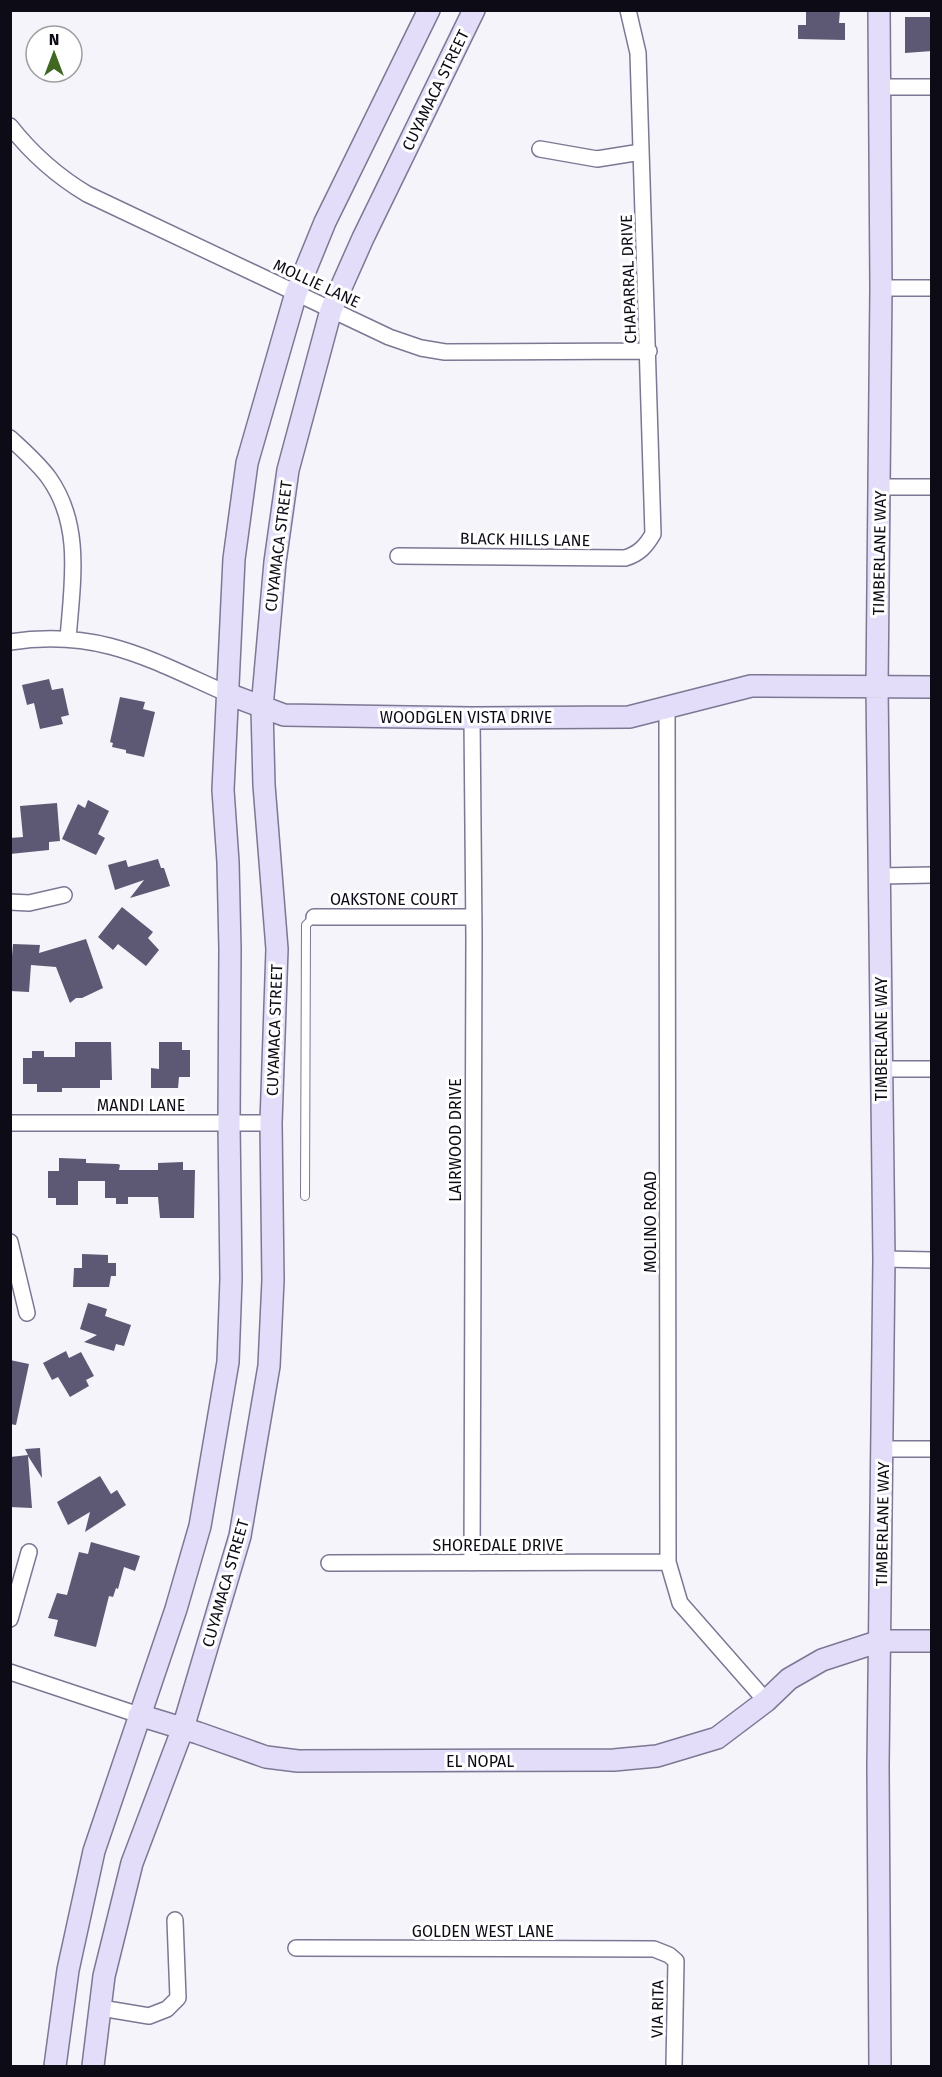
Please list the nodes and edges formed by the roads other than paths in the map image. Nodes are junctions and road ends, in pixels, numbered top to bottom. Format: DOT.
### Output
graph roads {
  1 [pos="429,10"];
  2 [pos="474,10"];
  3 [pos="628,10"];
  4 [pos="879,10"];
  5 [pos="881,87"];
  6 [pos="932,87"];
  7 [pos="10,126"];
  8 [pos="540,149"];
  9 [pos="641,152"];
  10 [pos="881,288"];
  11 [pos="932,288"];
  12 [pos="296,293"];
  13 [pos="331,310"];
  14 [pos="649,351"];
  15 [pos="10,438"];
  16 [pos="880,487"];
  17 [pos="932,487"];
  18 [pos="647,546"];
  19 [pos="398,556"];
  20 [pos="68,639"];
  21 [pos="10,642"];
  22 [pos="877,687"];
  23 [pos="932,687"];
  24 [pos="228,694"];
  25 [pos="262,708"];
  26 [pos="667,708"];
  27 [pos="472,718"];
  28 [pos="932,875"];
  29 [pos="880,876"];
  30 [pos="64,895"];
  31 [pos="10,902"];
  32 [pos="314,917"];
  33 [pos="474,918"];
  34 [pos="881,1069"];
  35 [pos="932,1069"];
  36 [pos="10,1123"];
  37 [pos="271,1123"];
  38 [pos="229,1124"];
  39 [pos="305,1196"];
  40 [pos="10,1242"];
  41 [pos="884,1259"];
  42 [pos="932,1260"];
  43 [pos="27,1313"];
  44 [pos="883,1449"];
  45 [pos="932,1449"];
  46 [pos="29,1552"];
  47 [pos="668,1562"];
  48 [pos="329,1563"];
  49 [pos="472,1563"];
  50 [pos="10,1619"];
  51 [pos="880,1641"];
  52 [pos="932,1641"];
  53 [pos="10,1672"];
  54 [pos="766,1701"];
  55 [pos="139,1715"];
  56 [pos="183,1728"];
  57 [pos="175,1920"];
  58 [pos="296,1948"];
  59 [pos="669,1955"];
  60 [pos="101,2008"];
  61 [pos="55,2067"];
  62 [pos="93,2067"];
  63 [pos="674,2067"];
  64 [pos="880,2067"];
  1 -- 12 [label="street"];
  2 -- 13 [label="street, CUYAMACA STREET"];
  3 -- 9 [label="street, CHAPARRAL DRIVE"];
  4 -- 5 [label="street, TIMBERLANE WAY"];
  5 -- 6 [label="street"];
  5 -- 10 [label="street, TIMBERLANE WAY"];
  7 -- 12 [label="street, MOLLIE LANE"];
  8 -- 9 [label="street"];
  9 -- 14 [label="street, CHAPARRAL DRIVE"];
  10 -- 11 [label="street"];
  10 -- 16 [label="street, TIMBERLANE WAY"];
  12 -- 13 [label="street, MOLLIE LANE"];
  12 -- 24 [label="street"];
  13 -- 14 [label="street, MOLLIE LANE"];
  13 -- 25 [label="street, CUYAMACA STREET"];
  14 -- 18 [label="street, CHAPARRAL DRIVE"];
  15 -- 20 [label="street"];
  16 -- 17 [label="street"];
  16 -- 22 [label="street, TIMBERLANE WAY"];
  18 -- 19 [label="street, BLACK HILLS LANE"];
  20 -- 21 [label="street, WOODGLEN VISTA DRIVE"];
  20 -- 24 [label="street, WOODGLEN VISTA DRIVE"];
  22 -- 23 [label="street, WOODGLEN VISTA DRIVE"];
  22 -- 26 [label="street, WOODGLEN VISTA DRIVE"];
  22 -- 29 [label="street, TIMBERLANE WAY"];
  24 -- 25 [label="street, WOODGLEN VISTA DRIVE"];
  24 -- 38 [label="street"];
  25 -- 27 [label="street, WOODGLEN VISTA DRIVE"];
  25 -- 37 [label="street, CUYAMACA STREET"];
  26 -- 27 [label="street, WOODGLEN VISTA DRIVE"];
  26 -- 47 [label="street, MOLINO ROAD"];
  27 -- 33 [label="street, LAIRWOOD DRIVE"];
  28 -- 29 [label="street"];
  29 -- 34 [label="street, TIMBERLANE WAY"];
  30 -- 31 [label="street"];
  32 -- 33 [label="street, OAKSTONE COURT"];
  32 -- 39 [label="lane"];
  33 -- 49 [label="street, LAIRWOOD DRIVE"];
  34 -- 35 [label="street"];
  34 -- 41 [label="street, TIMBERLANE WAY"];
  36 -- 38 [label="street, MANDI LANE"];
  37 -- 38 [label="street, MANDI LANE"];
  37 -- 56 [label="street, CUYAMACA STREET"];
  38 -- 55 [label="street"];
  40 -- 43 [label="street"];
  41 -- 42 [label="street"];
  41 -- 44 [label="street, TIMBERLANE WAY"];
  44 -- 45 [label="street"];
  44 -- 51 [label="street, TIMBERLANE WAY"];
  46 -- 50 [label="street"];
  47 -- 49 [label="street, SHOREDALE DRIVE"];
  47 -- 54 [label="street, MOLINO ROAD"];
  48 -- 49 [label="street, SHOREDALE DRIVE"];
  51 -- 52 [label="street, EL NOPAL"];
  51 -- 54 [label="street, EL NOPAL"];
  51 -- 64 [label="street, TIMBERLANE WAY"];
  53 -- 55 [label="street, EL NOPAL"];
  54 -- 56 [label="street, EL NOPAL"];
  55 -- 56 [label="street, EL NOPAL"];
  55 -- 61 [label="street"];
  56 -- 60 [label="street, CUYAMACA STREET"];
  57 -- 60 [label="street"];
  58 -- 59 [label="street, GOLDEN WEST LANE"];
  59 -- 63 [label="street, VIA RITA"];
  60 -- 62 [label="street, CUYAMACA STREET"];
}
